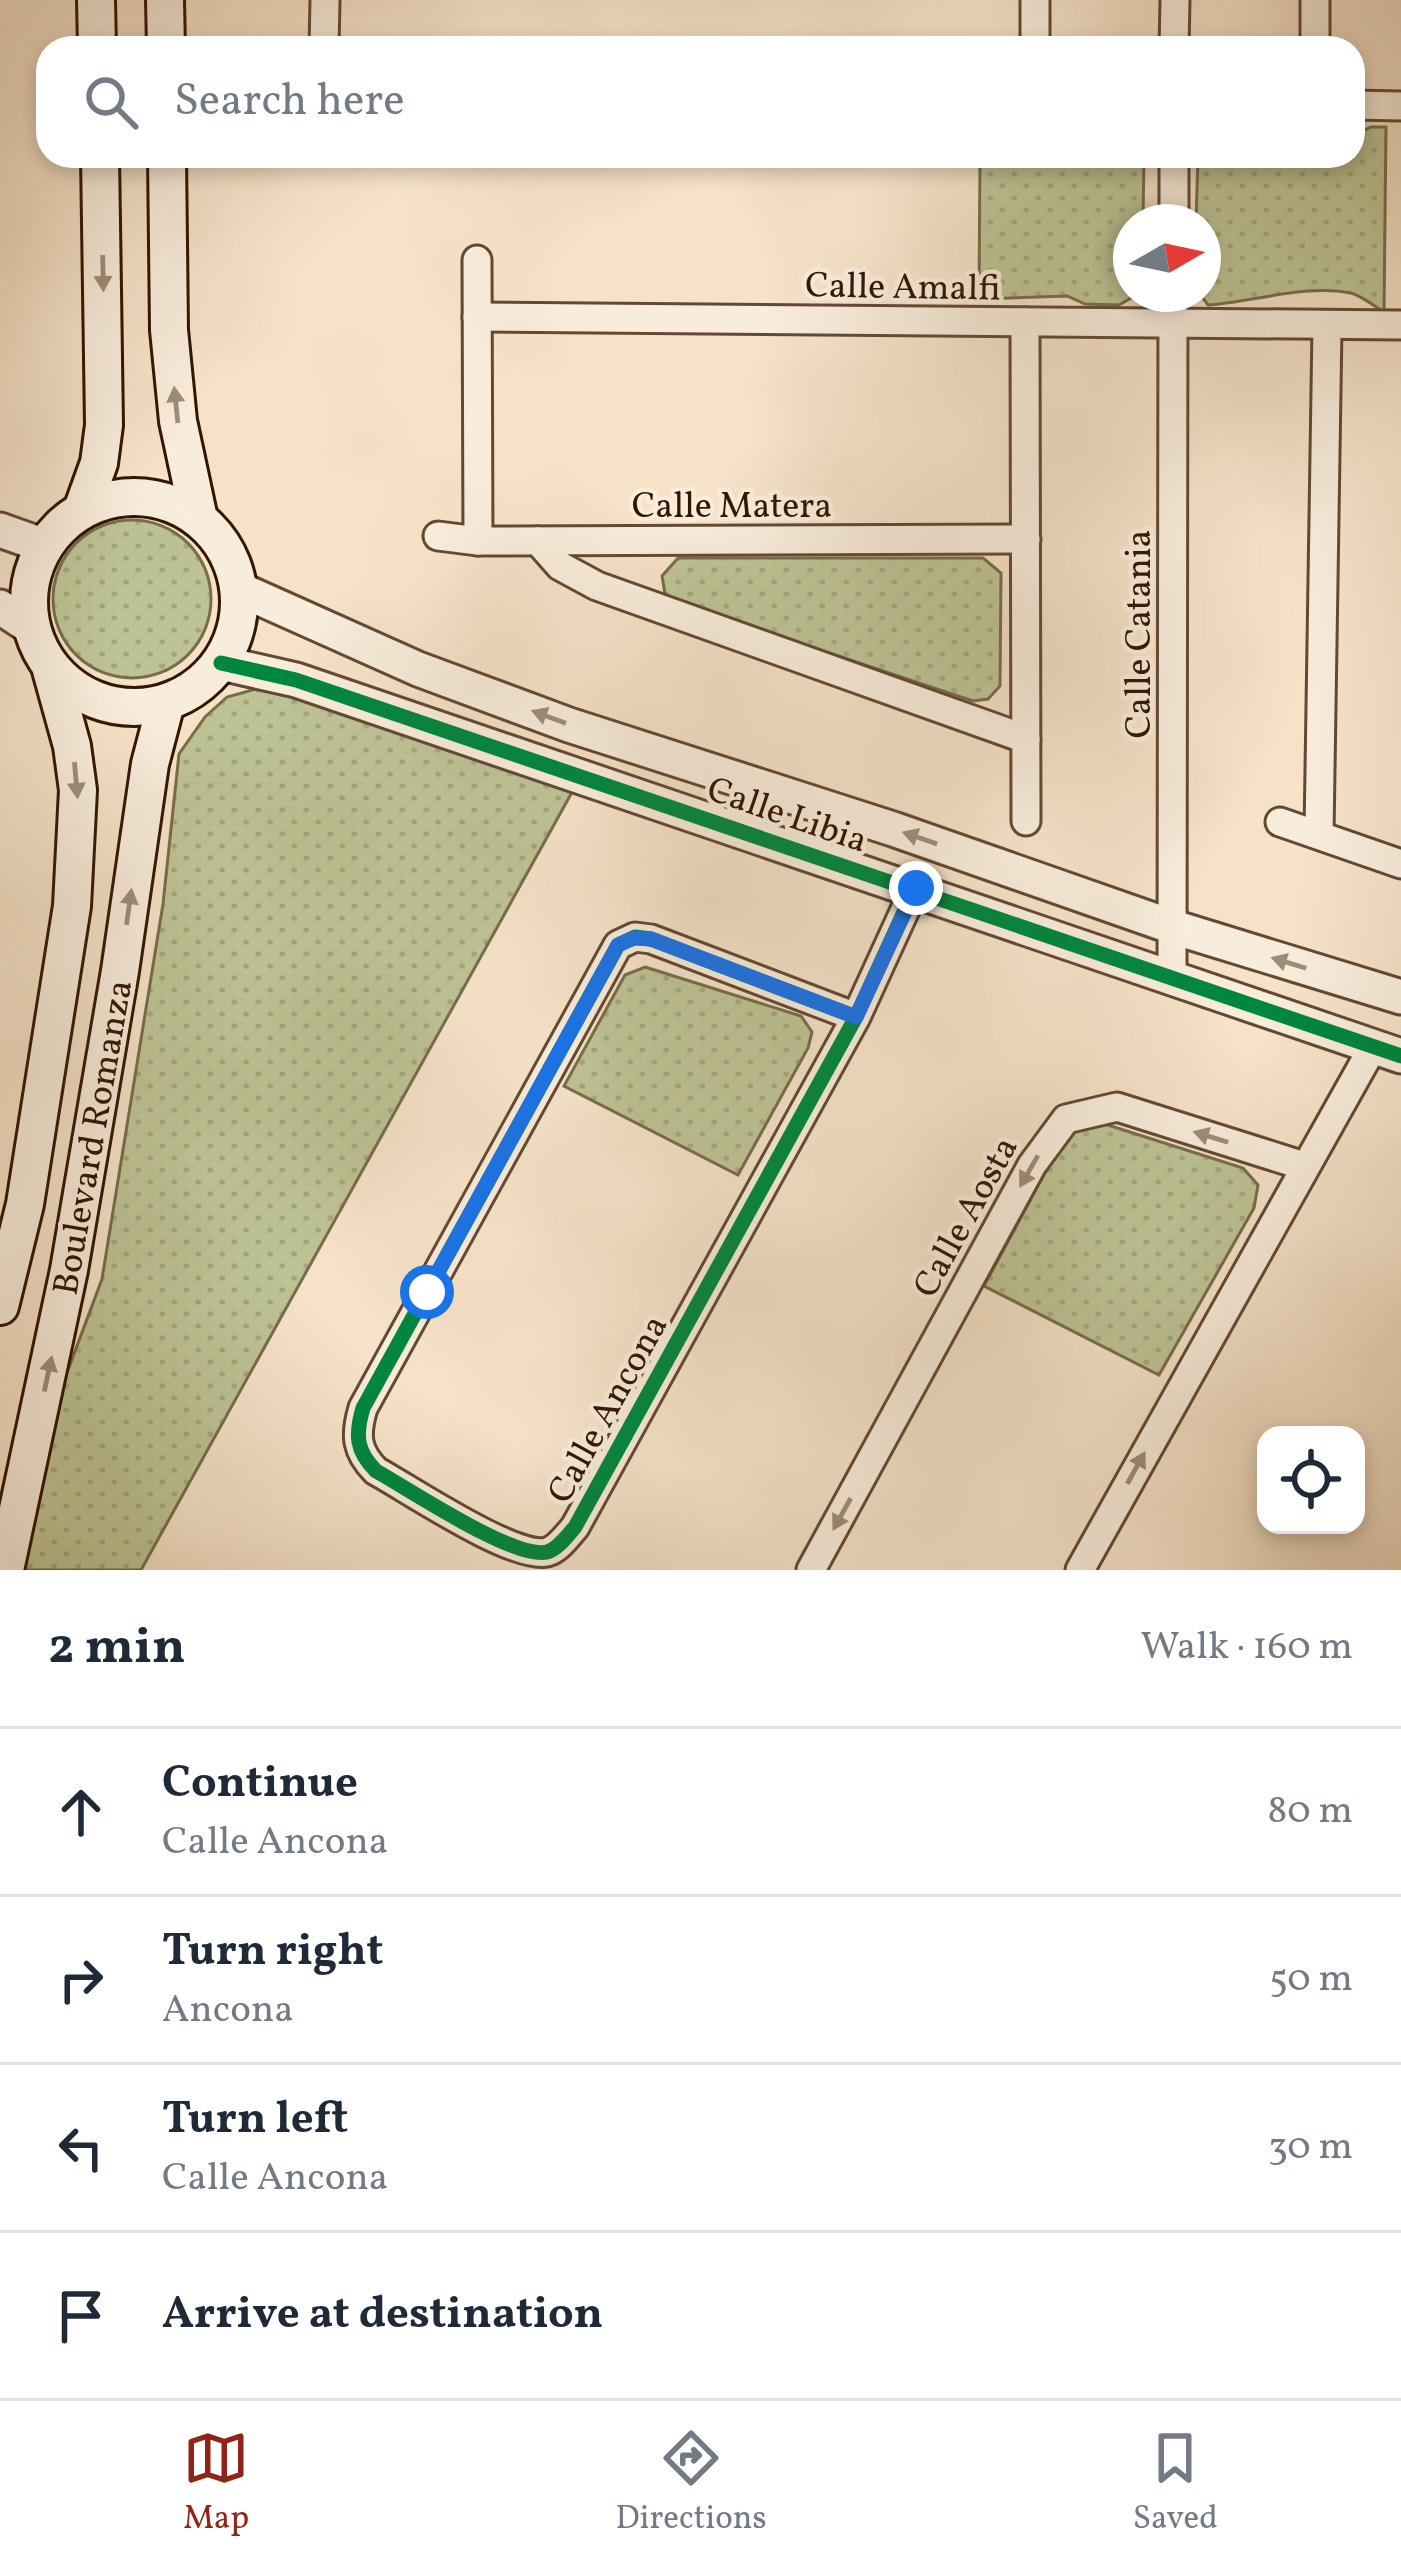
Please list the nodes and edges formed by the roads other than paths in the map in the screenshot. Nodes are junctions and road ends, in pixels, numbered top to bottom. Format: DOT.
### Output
graph roads {
  1 [pos="96,0"];
  2 [pos="165,0"];
  3 [pos="325,0"];
  4 [pos="1035,0"];
  5 [pos="1175,0"];
  6 [pos="1315,0"];
  7 [pos="97,36"];
  8 [pos="166,36"];
  9 [pos="324,36"];
  10 [pos="1035,36"];
  11 [pos="1174,36"];
  12 [pos="1315,36"];
  13 [pos="1365,105"];
  14 [pos="1401,106"];
  15 [pos="100,168"];
  16 [pos="167,168"];
  17 [pos="1174,168"];
  18 [pos="1174,204"];
  19 [pos="477,260"];
  20 [pos="1131,312"];
  21 [pos="1173,312"];
  22 [pos="1207,312"];
  23 [pos="478,317"];
  24 [pos="1025,322"];
  25 [pos="1327,326"];
  26 [pos="1401,326"];
  27 [pos="82,510"];
  28 [pos="200,519"];
  29 [pos="0,530"];
  30 [pos="438,536"];
  31 [pos="1026,539"];
  32 [pos="538,541"];
  33 [pos="478,542"];
  34 [pos="44,546"];
  35 [pos="239,589"];
  36 [pos="0,607"];
  37 [pos="32,628"];
  38 [pos="220,663"];
  39 [pos="50,666"];
  40 [pos="166,703"];
  41 [pos="1026,739"];
  42 [pos="1026,821"];
  43 [pos="1280,822"];
  44 [pos="1319,834"];
  45 [pos="1401,864"];
  46 [pos="916,888"];
  47 [pos="1173,927"];
  48 [pos="1172,975"];
  49 [pos="1401,998"];
  50 [pos="856,1017"];
  51 [pos="1387,1052"];
  52 [pos="1304,1166"];
  53 [pos="0,1306"];
  54 [pos="5,1570"];
  55 [pos="811,1570"];
  56 [pos="1080,1570"];
  1 -- 7 [label="main road"];
  2 -- 8 [label="main road"];
  3 -- 9 [label="street"];
  4 -- 10 [label="street"];
  5 -- 11 [label="street"];
  6 -- 12 [label="street"];
  13 -- 14 [label="street"];
  15 -- 27 [label="main road, one-way"];
  28 -- 16 [label="main road, one-way"];
  17 -- 18 [label="street"];
  19 -- 23 [label="street"];
  20 -- 24 [label="street, Calle Amalfi"];
  21 -- 47 [label="street, Calle Catania"];
  22 -- 25 [label="street, Calle Amalfi"];
  23 -- 24 [label="street, Calle Amalfi"];
  23 -- 33 [label="street"];
  24 -- 31 [label="street"];
  25 -- 26 [label="street, Calle Amalfi"];
  25 -- 44 [label="street"];
  27 -- 28 [label="main road"];
  27 -- 34 [label="main road"];
  28 -- 35 [label="main road"];
  29 -- 34 [label="street"];
  30 -- 33 [label="street, Calle Matera"];
  31 -- 32 [label="street, Calle Matera"];
  31 -- 41 [label="street"];
  32 -- 33 [label="street, Calle Matera"];
  32 -- 41 [label="street"];
  34 -- 37 [label="main road"];
  35 -- 38 [label="main road"];
  47 -- 35 [label="street, Calle Libia, one-way"];
  36 -- 37 [label="street"];
  37 -- 39 [label="main road"];
  38 -- 40 [label="main road"];
  38 -- 46 [label="street, Calle Libia"];
  39 -- 40 [label="main road"];
  39 -- 53 [label="main road, Boulevard Romanza, one-way"];
  54 -- 40 [label="main road, Boulevard Romanza, one-way"];
  41 -- 42 [label="street"];
  43 -- 44 [label="street"];
  44 -- 45 [label="street"];
  46 -- 48 [label="street, Calle Libia"];
  46 -- 50 [label="street, Calle Ancona"];
  47 -- 48 [label="street, Calle Catania"];
  49 -- 47 [label="street, Calle Libia, one-way"];
  48 -- 51 [label="street, Calle Libia"];
  50 -- 50 [label="street, Calle Ancona"];
  51 -- 52 [label="street"];
  52 -- 55 [label="street, Calle Aosta, one-way"];
  56 -- 52 [label="street, one-way"];
}
